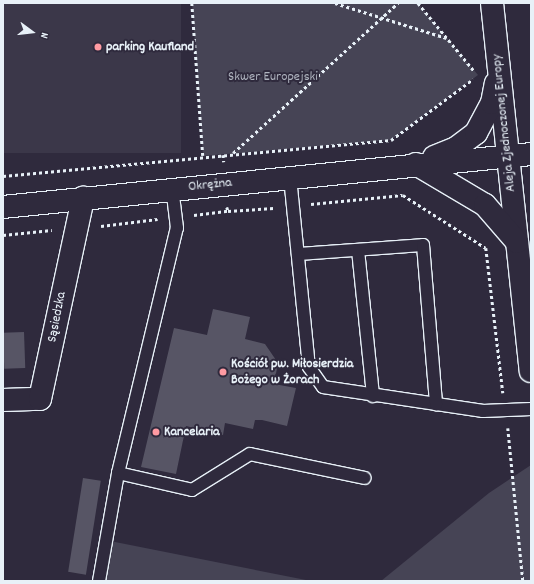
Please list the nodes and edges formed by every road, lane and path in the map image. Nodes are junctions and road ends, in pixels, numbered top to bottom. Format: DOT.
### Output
graph roads {
  1 [pos="192,3"];
  2 [pos="335,3"];
  3 [pos="398,3"];
  4 [pos="418,3"];
  5 [pos="492,3"];
  6 [pos="384,18"];
  7 [pos="447,38"];
  8 [pos="499,70"];
  9 [pos="232,154"];
  10 [pos="531,154"];
  11 [pos="203,156"];
  12 [pos="508,156"];
  13 [pos="416,164"];
  14 [pos="3,176"];
  15 [pos="290,177"];
  16 [pos="172,189"];
  17 [pos="82,198"];
  18 [pos="3,207"];
  19 [pos="228,211"];
  20 [pos="176,217"];
  21 [pos="75,228"];
  22 [pos="3,235"];
  23 [pos="517,242"];
  24 [pos="358,250"];
  25 [pos="298,254"];
  26 [pos="531,372"];
  27 [pos="373,396"];
  28 [pos="3,400"];
  29 [pos="436,404"];
  30 [pos="531,409"];
  31 [pos="118,473"];
  32 [pos="365,478"];
  33 [pos="99,581"];
  1 -- 11 [label="path"];
  2 -- 6 [label="path"];
  3 -- 6 [label="path"];
  4 -- 7 [label="path"];
  5 -- 8 [label="street, Aleja Zjednoczonej Europy"];
  6 -- 7 [label="path"];
  6 -- 9 [label="path"];
  7 -- 9 [label="path"];
  8 -- 12 [label="street, Aleja Zjednoczonej Europy"];
  8 -- 13 [label="street, Okrężna"];
  9 -- 11 [label="path"];
  10 -- 12 [label="street, Okrężna"];
  11 -- 14 [label="path"];
  12 -- 13 [label="street, Okrężna"];
  12 -- 23 [label="street, Aleja Zjednoczonej Europy"];
  13 -- 15 [label="street, Okrężna"];
  13 -- 23 [label="street"];
  15 -- 16 [label="street, Okrężna"];
  15 -- 25 [label="lane"];
  16 -- 17 [label="street, Okrężna"];
  16 -- 20 [label="lane"];
  17 -- 18 [label="street, Okrężna"];
  17 -- 21 [label="street, Sąsiedzka"];
  19 -- 20 [label="path"];
  20 -- 21 [label="path"];
  20 -- 31 [label="lane"];
  21 -- 22 [label="path"];
  21 -- 28 [label="street, Sąsiedzka"];
  23 -- 26 [label="street, Aleja Zjednoczonej Europy"];
  24 -- 25 [label="lane"];
  24 -- 27 [label="lane"];
  24 -- 29 [label="lane"];
  25 -- 27 [label="lane"];
  27 -- 29 [label="lane"];
  29 -- 30 [label="lane"];
  31 -- 32 [label="lane"];
  31 -- 33 [label="lane"];
}
